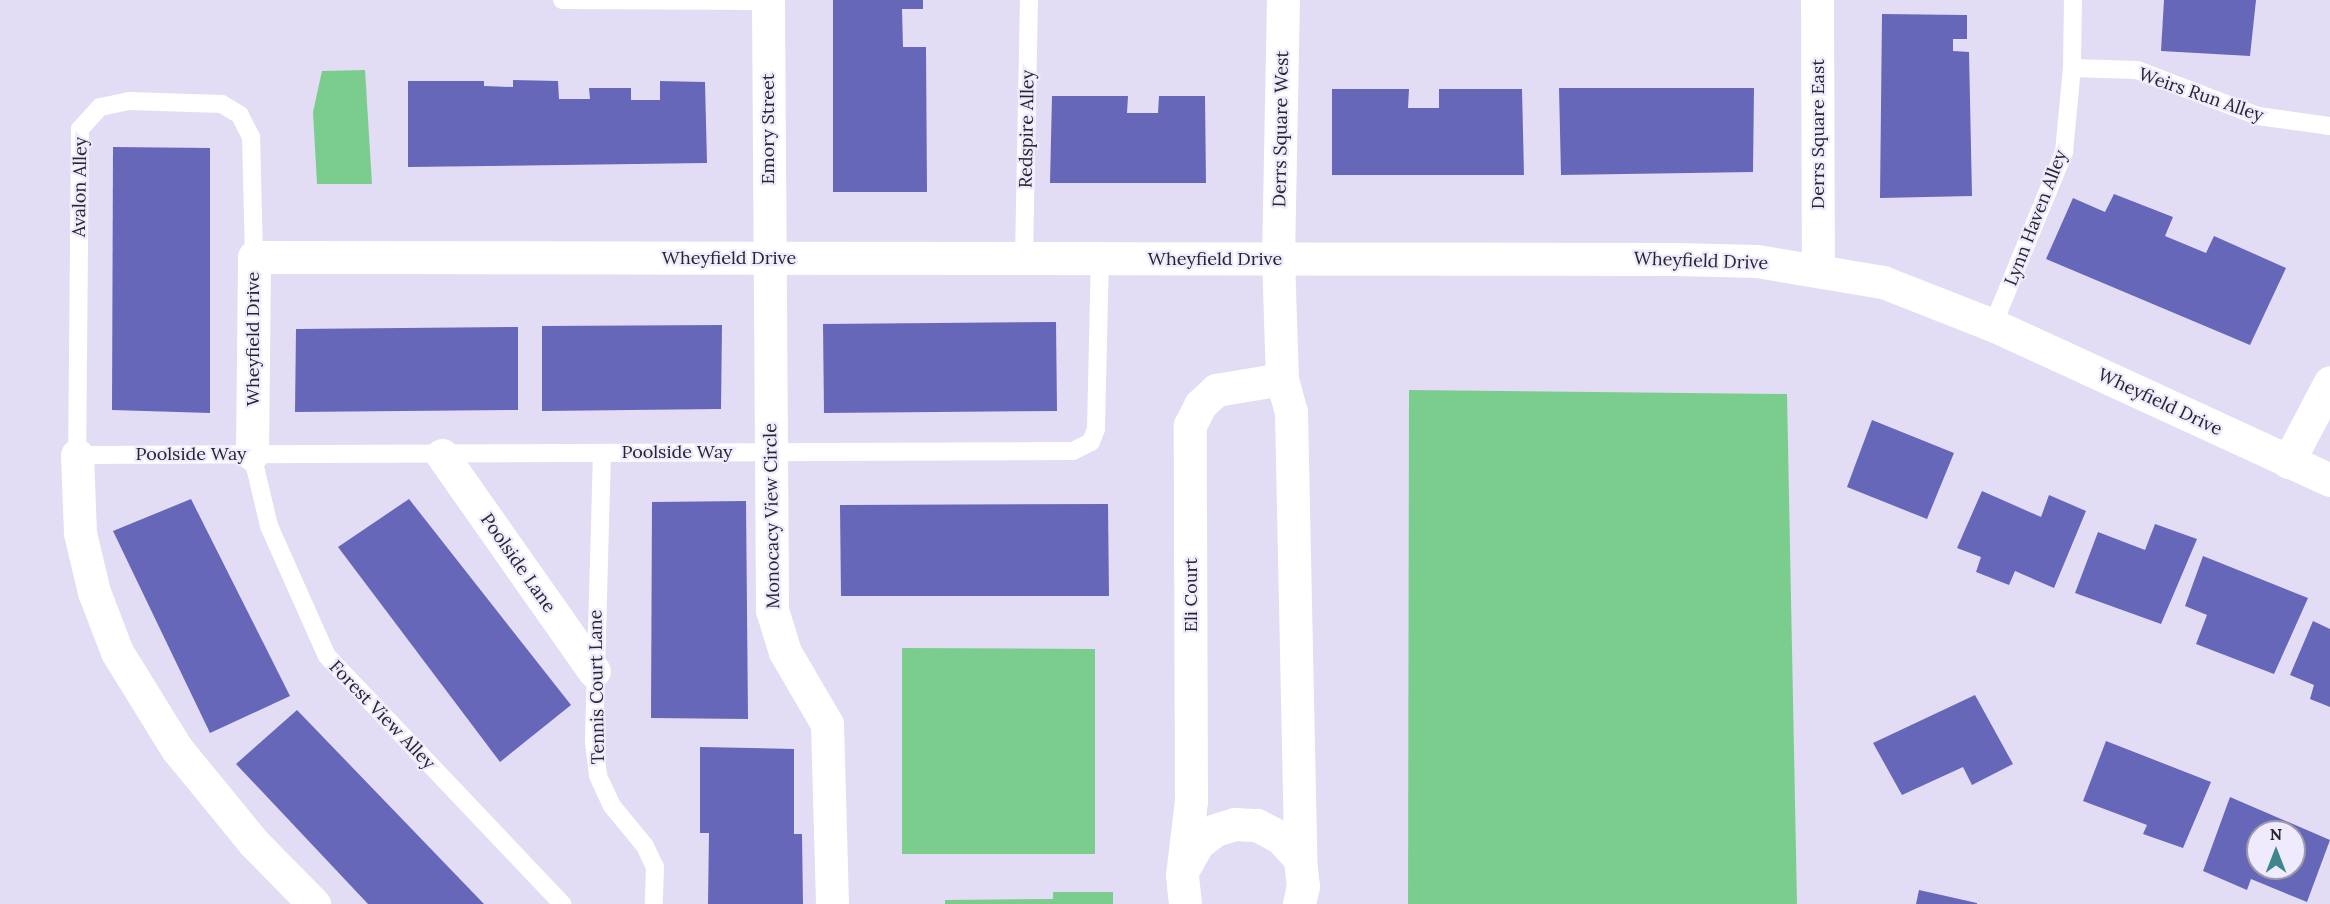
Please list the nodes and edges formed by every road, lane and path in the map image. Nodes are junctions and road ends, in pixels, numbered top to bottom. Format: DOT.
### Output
graph roads {
  1 [pos="562,0"];
  2 [pos="1029,0"];
  3 [pos="1283,0"];
  4 [pos="1817,0"];
  5 [pos="2073,0"];
  6 [pos="768,1"];
  7 [pos="2072,68"];
  8 [pos="2330,126"];
  9 [pos="254,257"];
  10 [pos="769,258"];
  11 [pos="1024,258"];
  12 [pos="1100,259"];
  13 [pos="1278,259"];
  14 [pos="1818,268"];
  15 [pos="1993,325"];
  16 [pos="1282,379"];
  17 [pos="2330,382"];
  18 [pos="770,452"];
  19 [pos="602,453"];
  20 [pos="252,454"];
  21 [pos="77,455"];
  22 [pos="442,455"];
  23 [pos="2288,462"];
  24 [pos="2330,480"];
  25 [pos="594,671"];
  26 [pos="1300,859"];
  27 [pos="1184,890"];
  28 [pos="314,904"];
  29 [pos="562,904"];
  30 [pos="654,904"];
  31 [pos="832,904"];
  32 [pos="1299,904"];
  1 -- 6 [label="lane"];
  2 -- 11 [label="lane, Redspire Alley"];
  3 -- 13 [label="street, Derrs Square West"];
  4 -- 14 [label="street, Derrs Square East"];
  5 -- 7 [label="lane, Lynn Haven Alley"];
  6 -- 10 [label="street, Emory Street"];
  7 -- 8 [label="lane, Weirs Run Alley"];
  7 -- 15 [label="lane, Lynn Haven Alley"];
  9 -- 10 [label="street, Wheyfield Drive"];
  9 -- 20 [label="street, Wheyfield Drive"];
  9 -- 21 [label="lane, Avalon Alley"];
  10 -- 11 [label="street, Wheyfield Drive"];
  10 -- 18 [label="street, Monocacy View Circle"];
  11 -- 12 [label="street, Wheyfield Drive"];
  12 -- 13 [label="street, Wheyfield Drive"];
  12 -- 18 [label="lane, Poolside Way"];
  13 -- 14 [label="street, Wheyfield Drive"];
  13 -- 16 [label="street"];
  14 -- 15 [label="street, Wheyfield Drive"];
  15 -- 23 [label="street, Wheyfield Drive"];
  16 -- 26 [label="street"];
  16 -- 27 [label="street, Eli Court"];
  17 -- 23 [label="street"];
  18 -- 19 [label="lane, Poolside Way"];
  18 -- 31 [label="street, Monocacy View Circle"];
  19 -- 22 [label="lane, Poolside Way"];
  19 -- 25 [label="lane, Tennis Court Lane"];
  20 -- 21 [label="lane, Poolside Way"];
  20 -- 22 [label="lane, Poolside Way"];
  20 -- 29 [label="lane, Forest View Alley"];
  21 -- 28 [label="street"];
  22 -- 25 [label="street, Poolside Lane"];
  23 -- 24 [label="street, Wheyfield Drive"];
  25 -- 30 [label="lane, Tennis Court Lane"];
  26 -- 27 [label="street, Eli Court"];
  26 -- 32 [label="street"];
}
